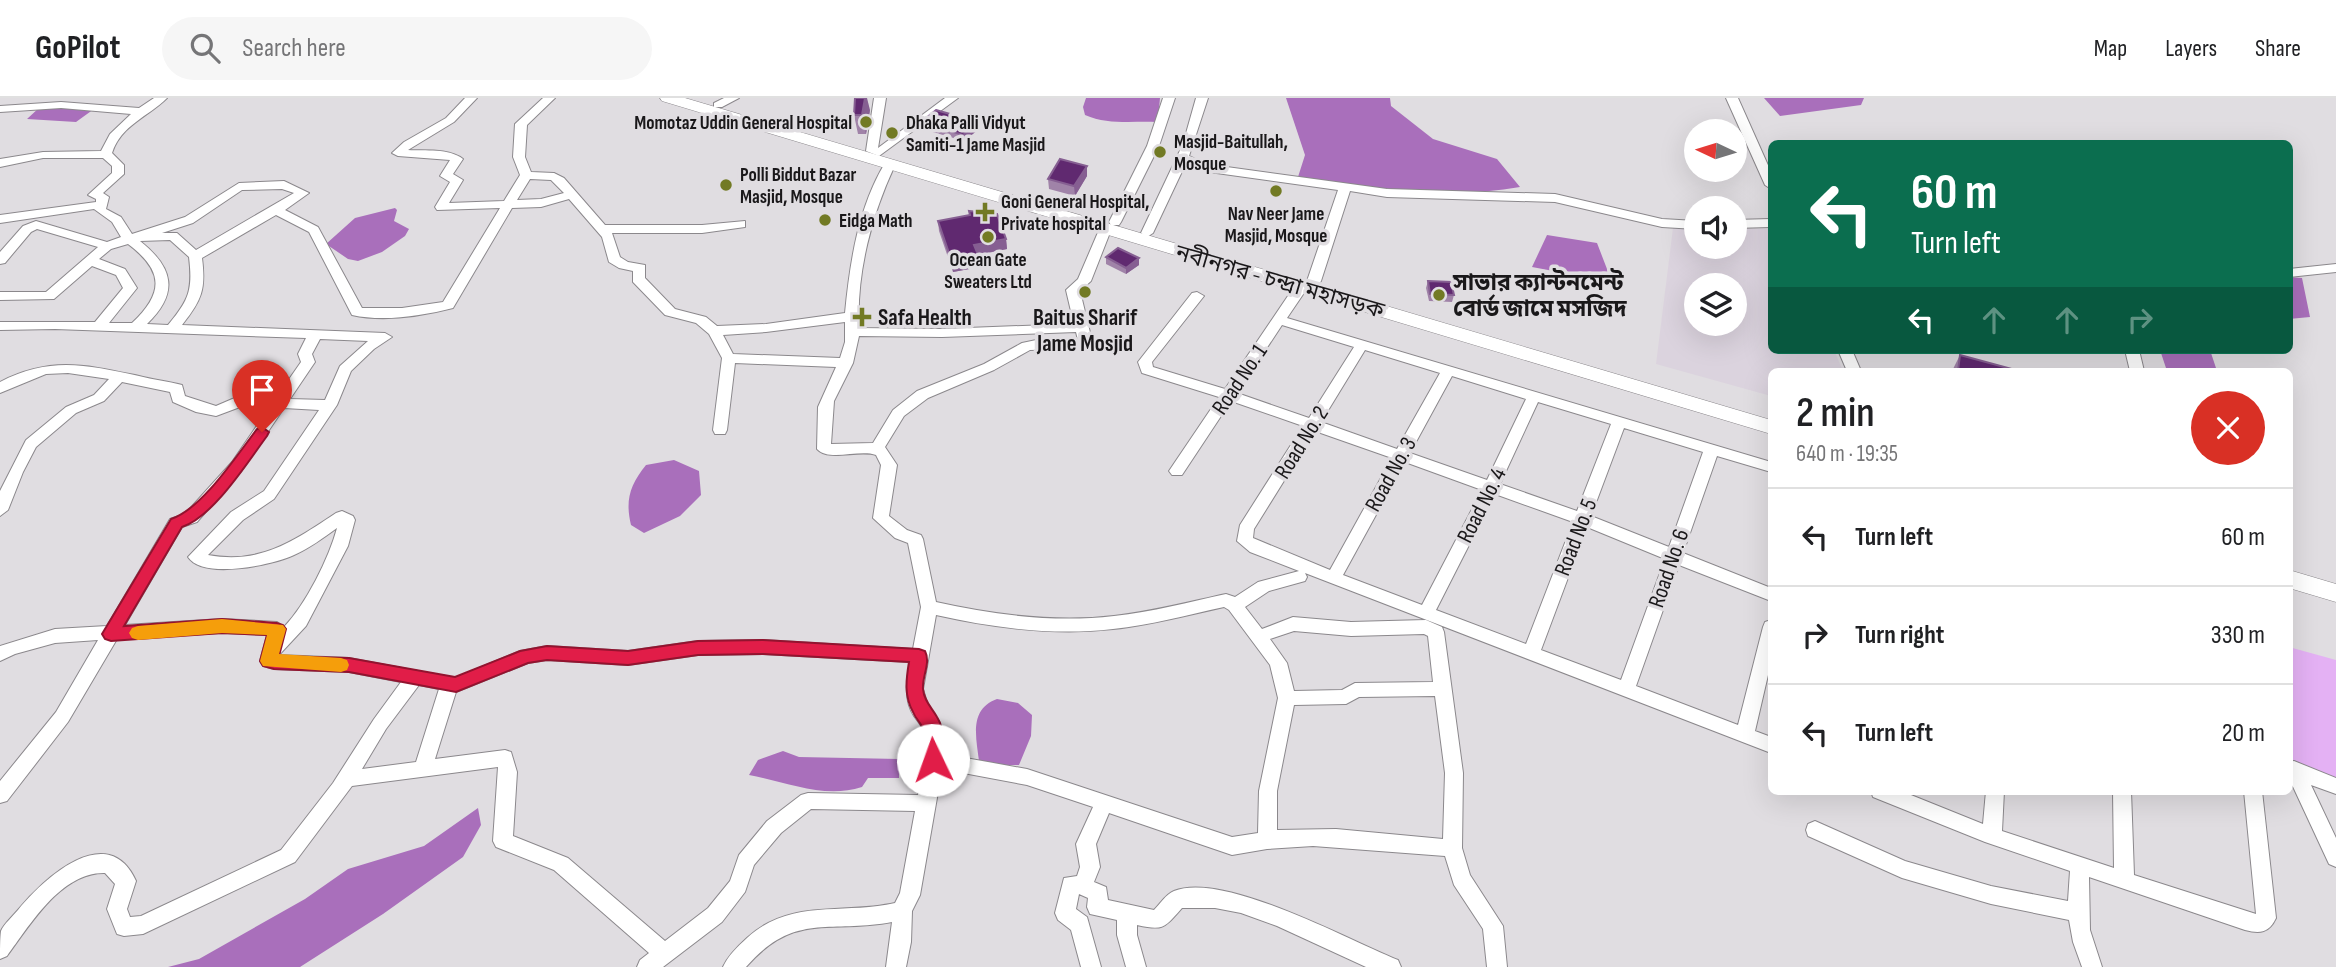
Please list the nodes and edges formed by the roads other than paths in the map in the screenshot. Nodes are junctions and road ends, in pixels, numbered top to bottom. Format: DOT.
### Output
graph roads {
  1 [pos="161,98"];
  2 [pos="471,98"];
  3 [pos="549,98"];
  4 [pos="668,98"];
  5 [pos="695,98"];
  6 [pos="880,98"];
  7 [pos="952,98"];
  8 [pos="1169,98"];
  9 [pos="1202,98"];
  10 [pos="1732,98"];
  11 [pos="725,101"];
  12 [pos="0,108"];
  13 [pos="142,112"];
  14 [pos="106,154"];
  15 [pos="880,157"];
  16 [pos="1183,157"];
  17 [pos="0,163"];
  18 [pos="526,175"];
  19 [pos="1768,178"];
  20 [pos="1345,187"];
  21 [pos="572,195"];
  22 [pos="99,205"];
  23 [pos="508,206"];
  24 [pos="276,210"];
  25 [pos="0,219"];
  26 [pos="741,223"];
  27 [pos="1768,223"];
  28 [pos="1684,224"];
  29 [pos="1747,224"];
  30 [pos="1110,226"];
  31 [pos="601,229"];
  32 [pos="1147,233"];
  33 [pos="128,238"];
  34 [pos="107,246"];
  35 [pos="195,256"];
  36 [pos="0,260"];
  37 [pos="90,261"];
  38 [pos="2336,268"];
  39 [pos="2293,273"];
  40 [pos="1307,284"];
  41 [pos="0,296"];
  42 [pos="1197,296"];
  43 [pos="1279,320"];
  44 [pos="852,325"];
  45 [pos="0,326"];
  46 [pos="98,327"];
  47 [pos="135,328"];
  48 [pos="1081,328"];
  49 [pos="171,330"];
  50 [pos="714,331"];
  51 [pos="316,333"];
  52 [pos="1362,345"];
  53 [pos="729,358"];
  54 [pos="846,363"];
  55 [pos="1448,370"];
  56 [pos="120,376"];
  57 [pos="0,388"];
  58 [pos="1229,394"];
  59 [pos="1534,396"];
  60 [pos="279,402"];
  61 [pos="330,405"];
  62 [pos="1768,412"];
  63 [pos="1619,422"];
  64 [pos="1312,424"];
  65 [pos="1768,426"];
  66 [pos="720,430"];
  67 [pos="877,449"];
  68 [pos="1712,449"];
  69 [pos="1400,455"];
  70 [pos="1768,466"];
  71 [pos="1177,471"];
  72 [pos="1491,487"];
  73 [pos="0,510"];
  74 [pos="1582,519"];
  75 [pos="1672,555"];
  76 [pos="2293,567"];
  77 [pos="1299,577"];
  78 [pos="1333,578"];
  79 [pos="2293,580"];
  80 [pos="2336,580"];
  81 [pos="2336,593"];
  82 [pos="1768,594"];
  83 [pos="1235,605"];
  84 [pos="929,607"];
  85 [pos="1426,613"];
  86 [pos="111,634"];
  87 [pos="1258,637"];
  88 [pos="1768,639"];
  89 [pos="274,648"];
  90 [pos="1531,653"];
  91 [pos="0,654"];
  92 [pos="919,656"];
  93 [pos="415,677"];
  94 [pos="450,683"];
  95 [pos="1627,688"];
  96 [pos="1444,689"];
  97 [pos="1287,698"];
  98 [pos="1745,734"];
  99 [pos="1768,744"];
  100 [pos="933,760"];
  101 [pos="423,769"];
  102 [pos="2293,770"];
  103 [pos="2293,773"];
  104 [pos="347,779"];
  105 [pos="2336,786"];
  106 [pos="0,794"];
  107 [pos="1892,795"];
  108 [pos="1995,795"];
  109 [pos="2122,795"];
  110 [pos="2253,795"];
  111 [pos="924,803"];
  112 [pos="1104,803"];
  113 [pos="1815,830"];
  114 [pos="1992,836"];
  115 [pos="1268,840"];
  116 [pos="1452,848"];
  117 [pos="2336,858"];
  118 [pos="2080,866"];
  119 [pos="2124,880"];
  120 [pos="1083,886"];
  121 [pos="902,910"];
  122 [pos="2077,912"];
  123 [pos="1127,913"];
  124 [pos="0,949"];
  125 [pos="666,954"];
  126 [pos="647,967"];
  127 [pos="733,967"];
  128 [pos="896,967"];
  129 [pos="1090,967"];
  130 [pos="1136,967"];
  131 [pos="1391,967"];
  132 [pos="1497,967"];
  133 [pos="2092,967"];
  1 -- 13 [label="street"];
  2 -- 23 [label="street"];
  3 -- 18 [label="street"];
  4 -- 15 [label="highway, নবীনগর - চন্দ্রা মহাসড়ক"];
  5 -- 11 [label="highway, নবীনগর - চন্দ্রা মহাসড়ক"];
  6 -- 15 [label="street"];
  7 -- 15 [label="street"];
  8 -- 30 [label="street"];
  9 -- 16 [label="street"];
  10 -- 19 [label="street"];
  11 -- 15 [label="highway, নবীনগর - চন্দ্রা মহাসড়ক"];
  12 -- 13 [label="street"];
  13 -- 14 [label="street"];
  14 -- 17 [label="street"];
  14 -- 22 [label="street"];
  15 -- 30 [label="highway, নবীনগর - চন্দ্রা মহাসড়ক"];
  15 -- 44 [label="street"];
  16 -- 20 [label="street"];
  16 -- 32 [label="street"];
  18 -- 21 [label="street"];
  18 -- 23 [label="street"];
  20 -- 28 [label="street"];
  20 -- 40 [label="street, Road No. 1"];
  21 -- 23 [label="street"];
  21 -- 31 [label="street"];
  22 -- 25 [label="street"];
  22 -- 33 [label="street"];
  23 -- 24 [label="street"];
  24 -- 33 [label="street"];
  24 -- 35 [label="street"];
  26 -- 31 [label="street"];
  27 -- 29 [label="street"];
  30 -- 32 [label="highway, নবীনগর - চন্দ্রা মহাসড়ক"];
  30 -- 40 [label="highway, নবীনগর - চন্দ্রা মহাসড়ক"];
  30 -- 48 [label="street"];
  31 -- 50 [label="street"];
  32 -- 40 [label="highway, নবীনগর - চন্দ্রা মহাসড়ক"];
  33 -- 34 [label="street"];
  33 -- 35 [label="street"];
  33 -- 47 [label="street"];
  34 -- 36 [label="street"];
  34 -- 37 [label="street"];
  35 -- 49 [label="street"];
  37 -- 41 [label="street"];
  37 -- 46 [label="street"];
  38 -- 39 [label="street"];
  40 -- 43 [label="street, Road No. 1"];
  40 -- 62 [label="highway, নবীনগর - চন্দ্রা মহাসড়ক"];
  40 -- 65 [label="highway, নবীনগর - চন্দ্রা মহাসড়ক"];
  42 -- 58 [label="street"];
  43 -- 52 [label="street"];
  43 -- 58 [label="street, Road No. 1"];
  44 -- 48 [label="street"];
  44 -- 50 [label="street"];
  44 -- 54 [label="street"];
  45 -- 46 [label="street"];
  46 -- 47 [label="street"];
  47 -- 49 [label="street"];
  48 -- 67 [label="street"];
  49 -- 51 [label="street"];
  50 -- 53 [label="street"];
  51 -- 60 [label="street"];
  51 -- 61 [label="street"];
  52 -- 55 [label="street"];
  52 -- 64 [label="street, Road No. 2"];
  53 -- 54 [label="street"];
  53 -- 66 [label="street"];
  54 -- 67 [label="street"];
  55 -- 59 [label="street"];
  55 -- 69 [label="street, Road No. 3"];
  56 -- 57 [label="street"];
  56 -- 60 [label="street"];
  56 -- 73 [label="street"];
  58 -- 64 [label="street"];
  58 -- 71 [label="street, Road No. 1"];
  59 -- 63 [label="street"];
  59 -- 72 [label="street, Road No. 4"];
  60 -- 61 [label="street"];
  60 -- 86 [label="street"];
  61 -- 89 [label="street"];
  63 -- 68 [label="street"];
  63 -- 74 [label="street, Road No. 5"];
  64 -- 69 [label="street"];
  64 -- 78 [label="street, Road No. 2"];
  67 -- 84 [label="street"];
  68 -- 70 [label="street"];
  68 -- 75 [label="street, Road No. 6"];
  69 -- 72 [label="street"];
  69 -- 78 [label="street, Road No. 3"];
  72 -- 74 [label="street"];
  72 -- 85 [label="street, Road No. 4"];
  74 -- 75 [label="street"];
  74 -- 90 [label="street, Road No. 5"];
  75 -- 82 [label="street"];
  75 -- 95 [label="street, Road No. 6"];
  76 -- 80 [label="highway"];
  77 -- 83 [label="street"];
  78 -- 85 [label="street"];
  79 -- 81 [label="highway"];
  83 -- 84 [label="street"];
  83 -- 87 [label="street"];
  84 -- 92 [label="street"];
  85 -- 90 [label="street"];
  86 -- 89 [label="street"];
  86 -- 91 [label="street"];
  86 -- 106 [label="street"];
  87 -- 96 [label="street"];
  87 -- 97 [label="street"];
  88 -- 98 [label="street"];
  89 -- 93 [label="street"];
  90 -- 95 [label="street"];
  92 -- 94 [label="street"];
  92 -- 100 [label="street"];
  93 -- 94 [label="street"];
  93 -- 104 [label="street"];
  94 -- 101 [label="street"];
  95 -- 98 [label="street"];
  96 -- 97 [label="street"];
  96 -- 116 [label="street"];
  97 -- 115 [label="street"];
  98 -- 99 [label="street"];
  100 -- 111 [label="street"];
  100 -- 112 [label="street"];
  101 -- 104 [label="street"];
  101 -- 125 [label="street"];
  102 -- 105 [label="street"];
  103 -- 117 [label="street"];
  104 -- 124 [label="street"];
  107 -- 114 [label="street"];
  108 -- 114 [label="street"];
  109 -- 119 [label="street"];
  110 -- 119 [label="street"];
  111 -- 121 [label="street"];
  111 -- 125 [label="street"];
  112 -- 115 [label="street"];
  112 -- 120 [label="street"];
  113 -- 122 [label="street"];
  114 -- 118 [label="street"];
  115 -- 116 [label="street"];
  116 -- 132 [label="street"];
  118 -- 119 [label="street"];
  118 -- 122 [label="street"];
  120 -- 123 [label="street"];
  120 -- 129 [label="street"];
  121 -- 127 [label="street"];
  121 -- 128 [label="street"];
  122 -- 133 [label="street"];
  123 -- 130 [label="street"];
  123 -- 131 [label="street"];
  125 -- 126 [label="street"];
}
